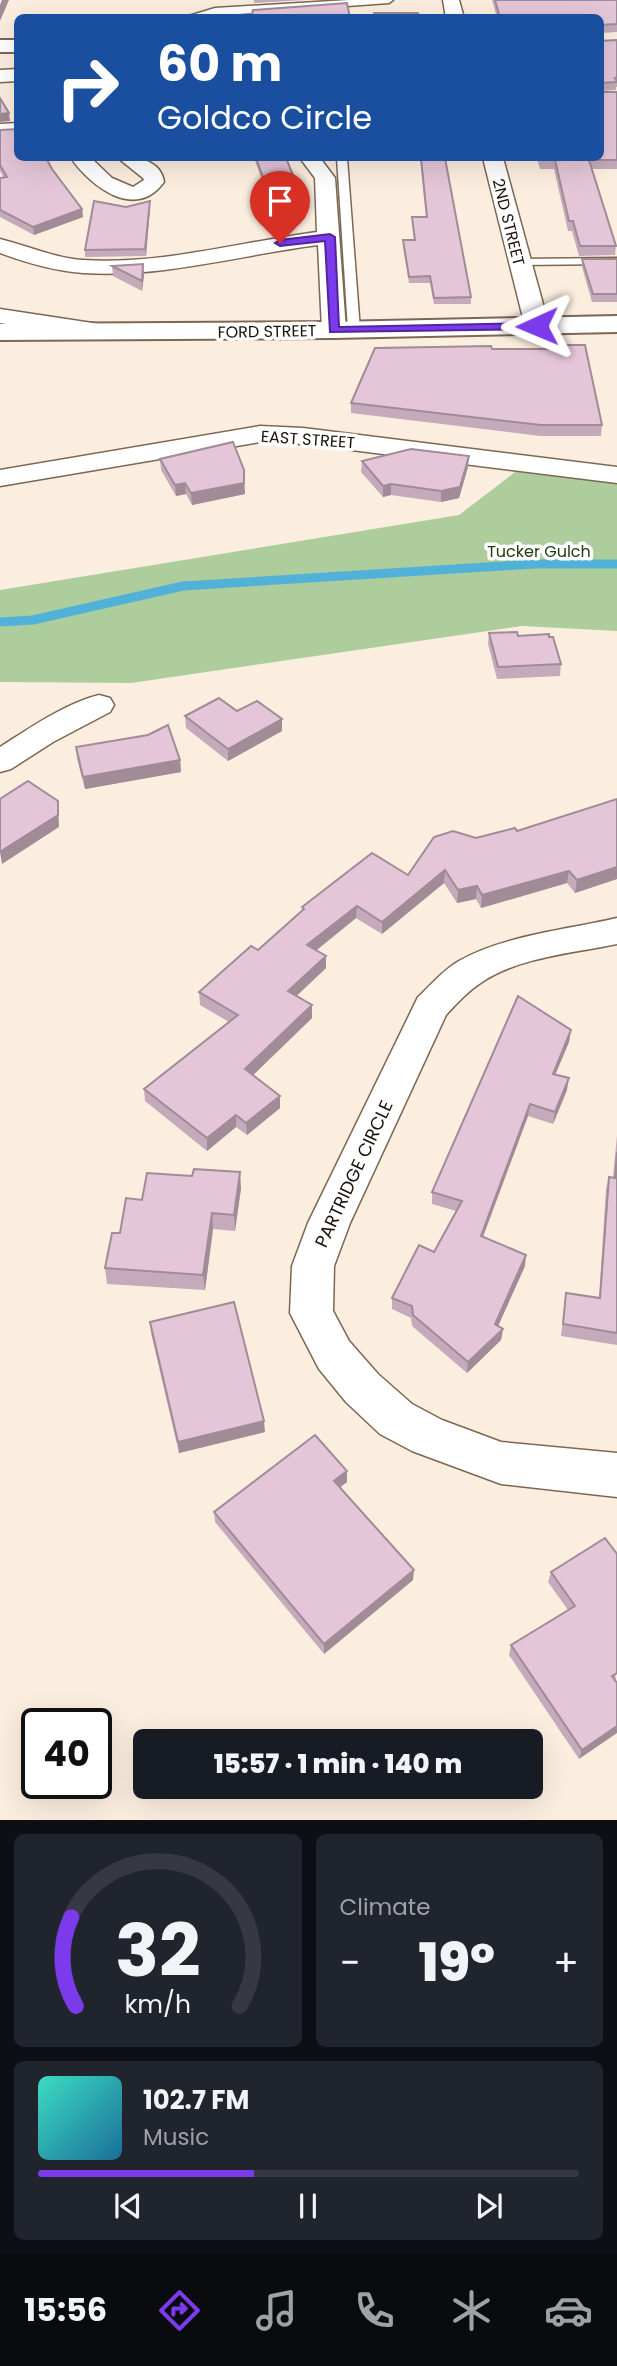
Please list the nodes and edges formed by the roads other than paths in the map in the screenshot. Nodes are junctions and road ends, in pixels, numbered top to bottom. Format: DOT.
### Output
graph roads {
  1 [pos="389,0"];
  2 [pos="203,14"];
  3 [pos="82,161"];
  4 [pos="132,161"];
  5 [pos="312,161"];
  6 [pos="342,161"];
  7 [pos="494,161"];
  8 [pos="330,237"];
  9 [pos="0,246"];
  10 [pos="617,261"];
  11 [pos="518,262"];
  12 [pos="0,316"];
  13 [pos="617,324"];
  14 [pos="537,326"];
  15 [pos="344,330"];
  16 [pos="0,332"];
  17 [pos="106,332"];
  18 [pos="617,475"];
  19 [pos="0,478"];
  20 [pos="99,705"];
  21 [pos="0,762"];
  22 [pos="617,931"];
  23 [pos="617,1475"];
  1 -- 2 [label="lane"];
  3 -- 4 [label="street"];
  5 -- 8 [label="street"];
  6 -- 15 [label="lane"];
  7 -- 11 [label="street, 2ND STREET"];
  8 -- 9 [label="street"];
  8 -- 15 [label="street"];
  10 -- 11 [label="lane"];
  11 -- 14 [label="street, 2ND STREET"];
  12 -- 17 [label="street"];
  13 -- 14 [label="street, FORD STREET"];
  14 -- 15 [label="street, FORD STREET"];
  15 -- 17 [label="street, FORD STREET"];
  16 -- 17 [label="street, FORD STREET"];
  18 -- 19 [label="street, EAST STREET"];
  20 -- 21 [label="street"];
  22 -- 23 [label="street, PARTRIDGE CIRCLE"];
}
